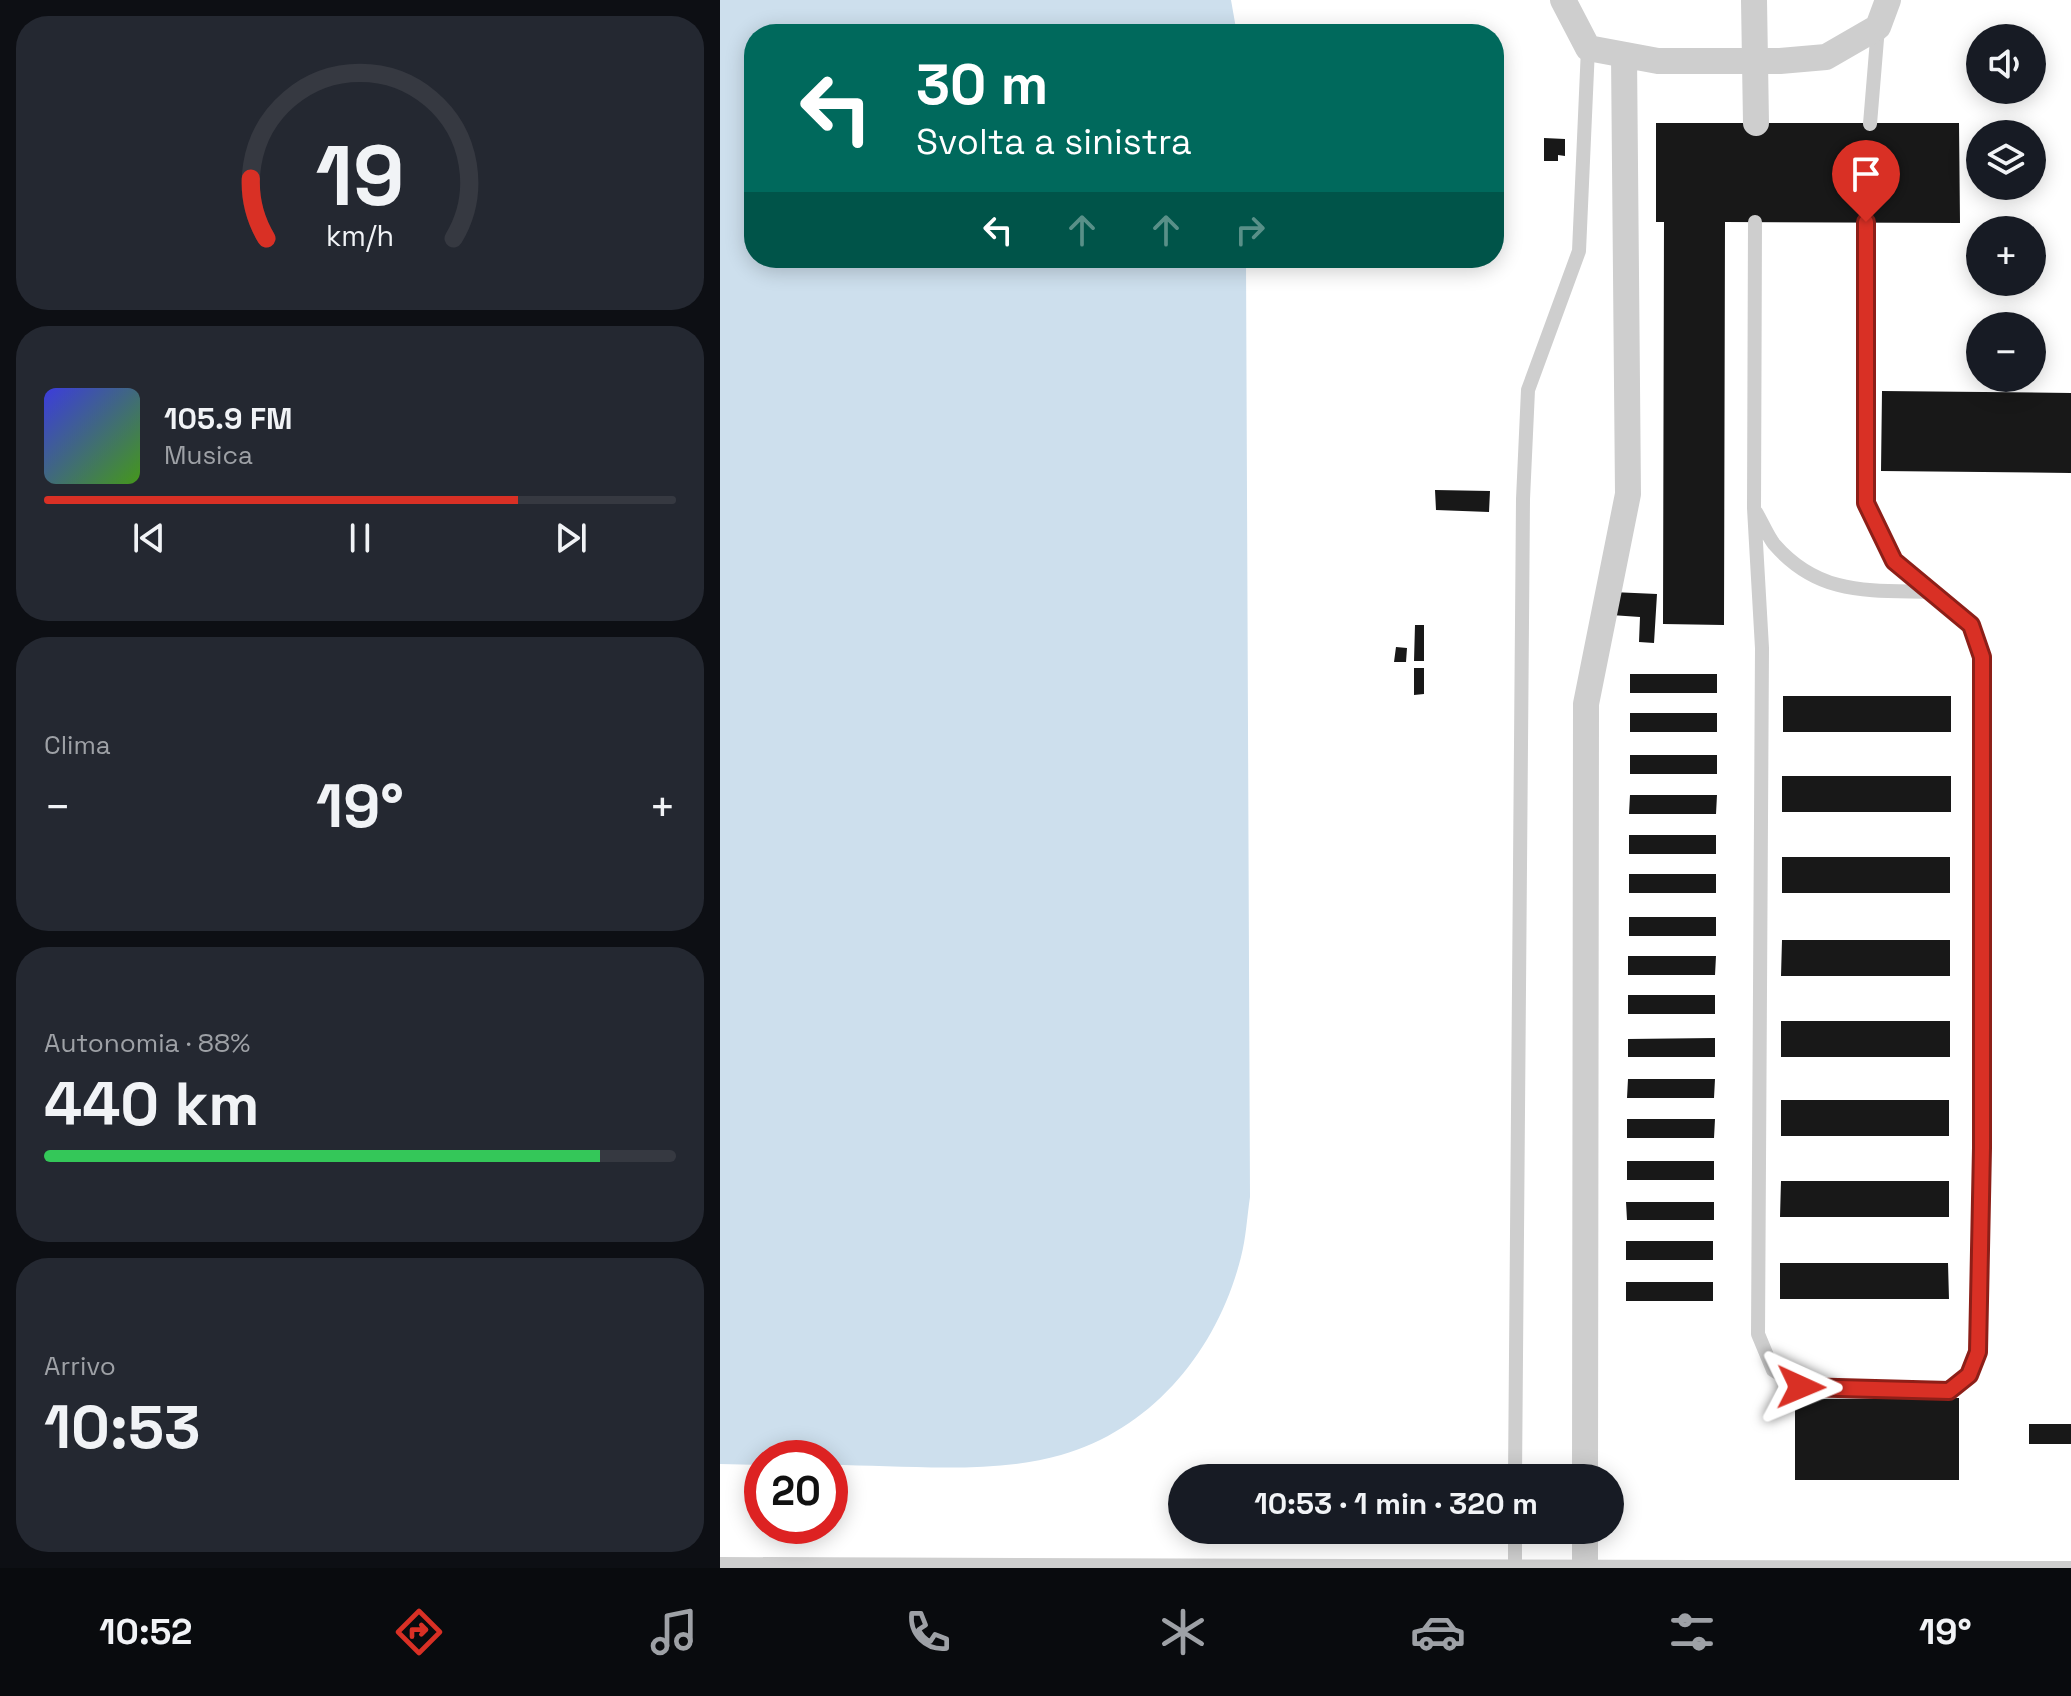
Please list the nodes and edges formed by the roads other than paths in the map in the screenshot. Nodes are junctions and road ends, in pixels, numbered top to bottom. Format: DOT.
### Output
graph roads {
  1 [pos="1563,0"];
  2 [pos="1754,0"];
  3 [pos="1888,0"];
  4 [pos="1878,27"];
  5 [pos="1588,48"];
  6 [pos="1624,55"];
  7 [pos="1757,61"];
  8 [pos="1756,123"];
  9 [pos="1870,124"];
  10 [pos="1755,222"];
  11 [pos="1866,222"];
  12 [pos="1754,508"];
  13 [pos="1934,592"];
  14 [pos="1515,1464"];
  15 [pos="1585,1464"];
  16 [pos="1515,1544"];
  17 [pos="1585,1544"];
  18 [pos="720,1564"];
  19 [pos="1114,1567"];
  20 [pos="1515,1567"];
  21 [pos="1585,1568"];
  22 [pos="1977,1568"];
  23 [pos="2071,1568"];
  1 -- 5 [label="street"];
  2 -- 7 [label="street"];
  3 -- 4 [label="street"];
  4 -- 7 [label="street"];
  4 -- 9 [label="lane"];
  5 -- 6 [label="street"];
  5 -- 14 [label="lane"];
  6 -- 7 [label="street"];
  6 -- 15 [label="street"];
  7 -- 8 [label="street"];
  10 -- 12 [label="lane"];
  11 -- 13 [label="lane"];
  12 -- 13 [label="lane"];
  12 -- 13 [label="lane"];
  16 -- 20 [label="lane"];
  17 -- 21 [label="street"];
  18 -- 19 [label="lane"];
  19 -- 20 [label="lane"];
  20 -- 21 [label="lane"];
  21 -- 22 [label="lane"];
  22 -- 23 [label="lane"];
}
